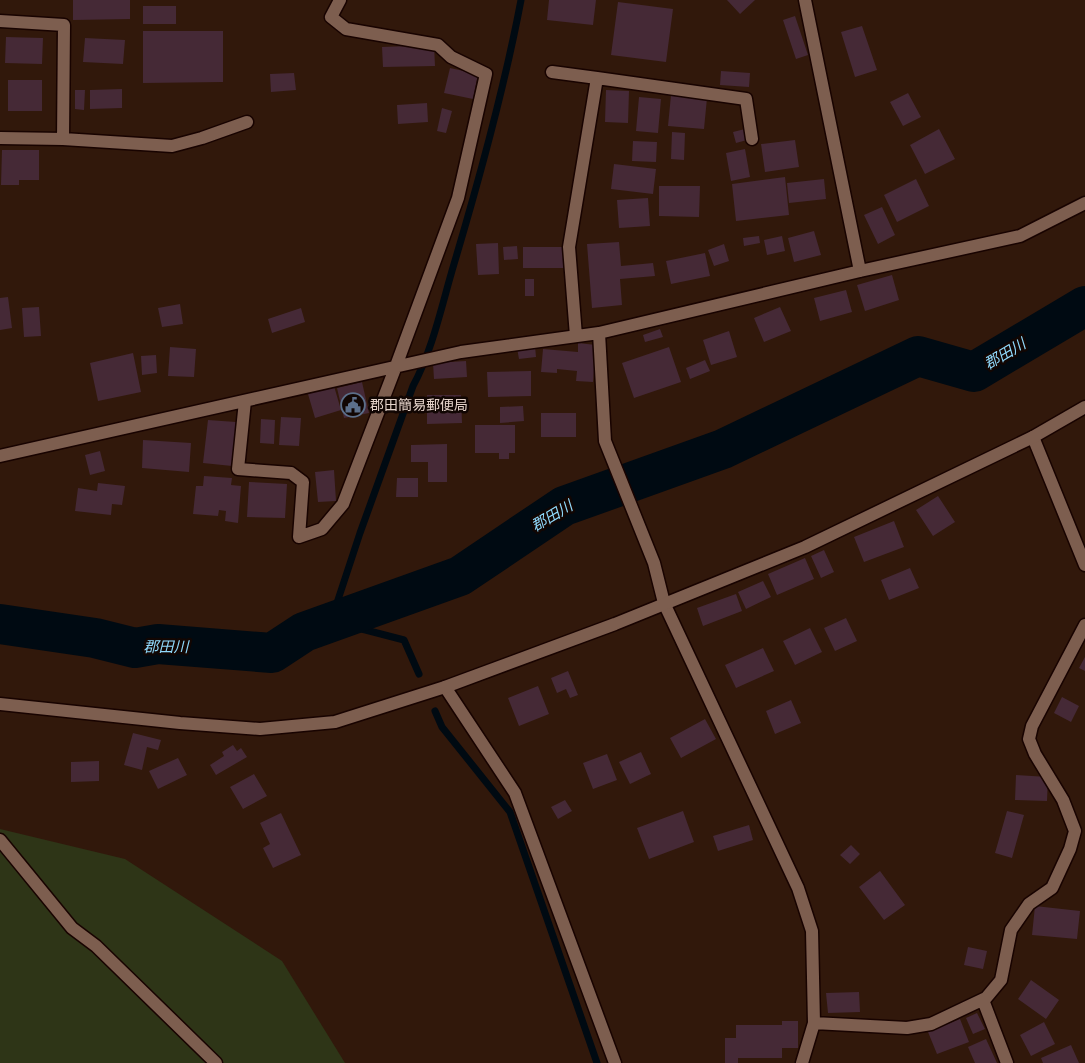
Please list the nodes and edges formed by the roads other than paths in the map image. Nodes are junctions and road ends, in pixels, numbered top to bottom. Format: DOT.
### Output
graph roads {
  1 [pos="340,0"];
  2 [pos="805,0"];
  3 [pos="0,21"];
  4 [pos="552,72"];
  5 [pos="597,78"];
  6 [pos="247,122"];
  7 [pos="0,138"];
  8 [pos="63,139"];
  9 [pos="752,139"];
  10 [pos="1085,203"];
  11 [pos="860,271"];
  12 [pos="599,332"];
  13 [pos="576,336"];
  14 [pos="402,365"];
  15 [pos="245,401"];
  16 [pos="1085,407"];
  17 [pos="1033,437"];
  18 [pos="0,456"];
  19 [pos="1085,565"];
  20 [pos="664,602"];
  21 [pos="1085,625"];
  22 [pos="445,687"];
  23 [pos="0,704"];
  24 [pos="0,840"];
  25 [pos="982,1000"];
  26 [pos="814,1024"];
  27 [pos="216,1063"];
  28 [pos="615,1063"];
  29 [pos="802,1063"];
  30 [pos="1007,1063"];
  1 -- 14 [label="street"];
  2 -- 11 [label="street"];
  3 -- 8 [label="street"];
  4 -- 5 [label="street"];
  5 -- 9 [label="street"];
  5 -- 13 [label="street"];
  6 -- 8 [label="street"];
  7 -- 8 [label="street"];
  10 -- 11 [label="street"];
  11 -- 12 [label="street"];
  12 -- 13 [label="street"];
  12 -- 20 [label="street"];
  13 -- 14 [label="street"];
  14 -- 15 [label="street"];
  14 -- 15 [label="street"];
  15 -- 18 [label="street"];
  16 -- 17 [label="street"];
  17 -- 19 [label="street"];
  17 -- 20 [label="street"];
  20 -- 22 [label="street"];
  20 -- 26 [label="street"];
  21 -- 25 [label="street"];
  22 -- 23 [label="street"];
  22 -- 28 [label="street"];
  24 -- 27 [label="street"];
  25 -- 26 [label="street"];
  25 -- 30 [label="street"];
  26 -- 29 [label="street"];
}
